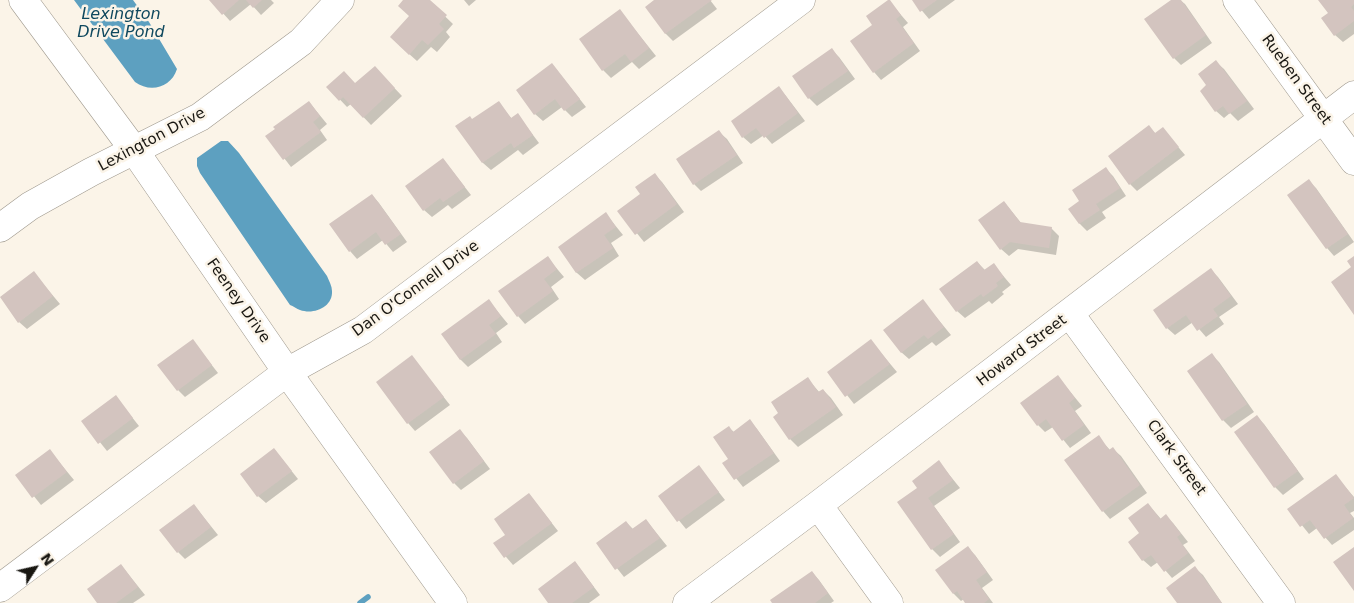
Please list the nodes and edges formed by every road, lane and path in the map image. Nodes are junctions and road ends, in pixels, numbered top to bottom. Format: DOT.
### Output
graph roads {
  1 [pos="23,0"];
  2 [pos="340,0"];
  3 [pos="801,0"];
  4 [pos="1237,0"];
  5 [pos="1354,95"];
  6 [pos="1323,118"];
  7 [pos="134,150"];
  8 [pos="1354,161"];
  9 [pos="0,228"];
  10 [pos="1070,314"];
  11 [pos="287,372"];
  12 [pos="818,505"];
  13 [pos="0,588"];
  14 [pos="453,603"];
  15 [pos="686,603"];
  16 [pos="889,603"];
  17 [pos="1281,603"];
  1 -- 7 [label="street, Feeney Drive"];
  2 -- 7 [label="street, Lexington Drive"];
  3 -- 11 [label="street, Dan O'Connell Drive"];
  4 -- 6 [label="street, Rueben Street"];
  5 -- 6 [label="street, Howard Street"];
  6 -- 8 [label="street, Rueben Street"];
  6 -- 10 [label="street, Howard Street"];
  7 -- 9 [label="street, Lexington Drive"];
  7 -- 11 [label="street, Feeney Drive"];
  10 -- 12 [label="street, Howard Street"];
  10 -- 17 [label="street, Clark Street"];
  11 -- 13 [label="street, Dan O'Connell Drive"];
  11 -- 14 [label="street, Feeney Drive"];
  12 -- 15 [label="street, Howard Street"];
  12 -- 16 [label="street"];
}
